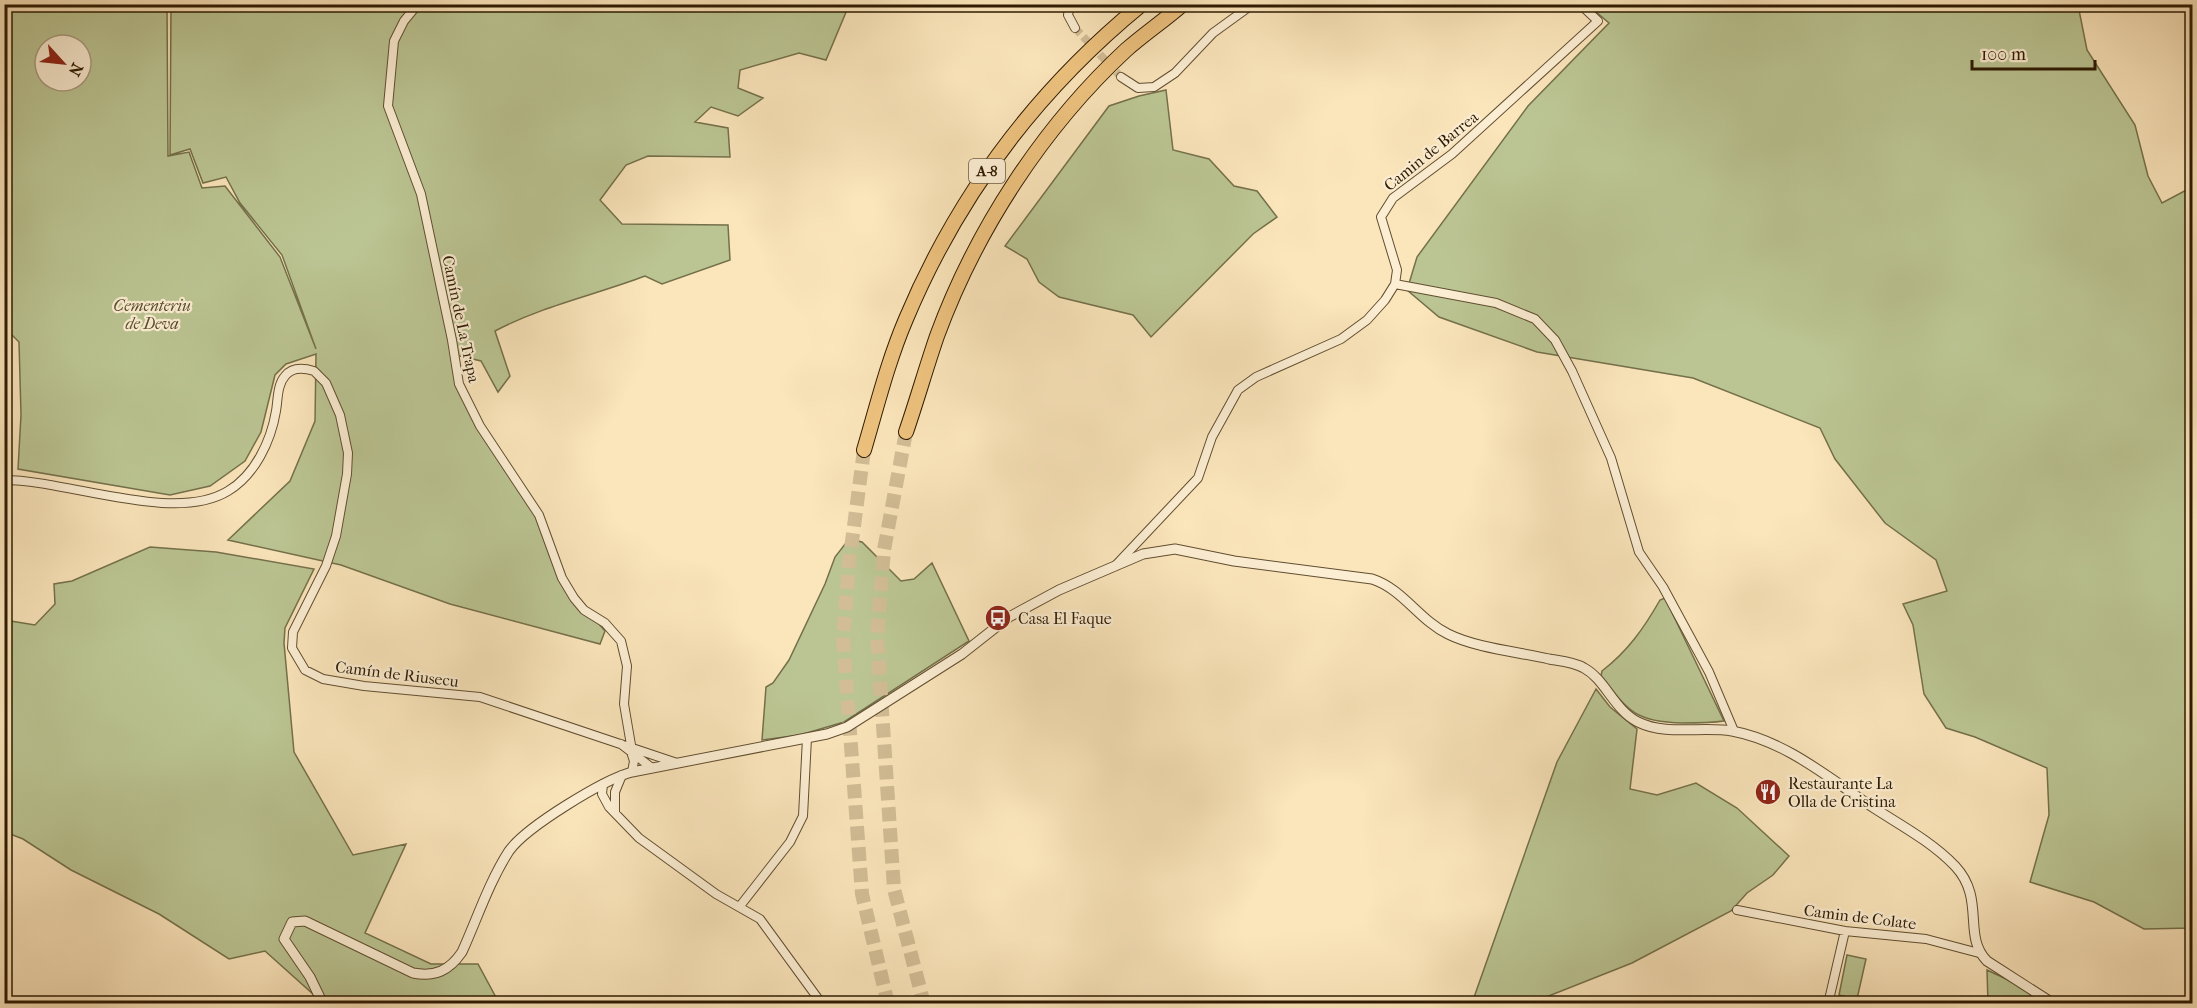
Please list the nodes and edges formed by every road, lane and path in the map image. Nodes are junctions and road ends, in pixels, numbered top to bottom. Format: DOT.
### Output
graph roads {
  1 [pos="418,4"];
  2 [pos="1070,4"];
  3 [pos="1142,4"];
  4 [pos="1183,4"];
  5 [pos="1252,4"];
  6 [pos="1580,4"];
  7 [pos="1076,28"];
  8 [pos="1121,77"];
  9 [pos="1395,284"];
  10 [pos="906,432"];
  11 [pos="864,450"];
  12 [pos="4,480"];
  13 [pos="1116,565"];
  14 [pos="1734,731"];
  15 [pos="807,738"];
  16 [pos="631,749"];
  17 [pos="644,752"];
  18 [pos="678,763"];
  19 [pos="652,768"];
  20 [pos="632,772"];
  21 [pos="622,775"];
  22 [pos="603,784"];
  23 [pos="613,802"];
  24 [pos="615,812"];
  25 [pos="741,906"];
  26 [pos="1737,910"];
  27 [pos="1845,931"];
  28 [pos="1979,953"];
  29 [pos="323,1004"];
  30 [pos="822,1004"];
  31 [pos="1828,1004"];
  32 [pos="2054,1004"];
  1 -- 16 [label="street, Camín de La Trapa"];
  2 -- 7 [label="street"];
  3 -- 11 [label="highway, A-8"];
  4 -- 10 [label="highway, A-8"];
  5 -- 8 [label="street"];
  6 -- 9 [label="street, Camin de Barrea"];
  9 -- 13 [label="street"];
  9 -- 14 [label="street"];
  12 -- 16 [label="street, Camín de Riusecu"];
  13 -- 14 [label="street"];
  13 -- 15 [label="street"];
  14 -- 28 [label="street"];
  15 -- 18 [label="street"];
  15 -- 25 [label="street"];
  16 -- 17 [label="street, Camín de Riusecu"];
  16 -- 19 [label="street, Camín de Riusecu"];
  16 -- 20 [label="street"];
  17 -- 18 [label="street, Camín de Riusecu"];
  17 -- 19 [label="street"];
  18 -- 19 [label="street"];
  19 -- 20 [label="street"];
  20 -- 21 [label="street"];
  21 -- 22 [label="street"];
  21 -- 23 [label="street"];
  22 -- 23 [label="street"];
  22 -- 24 [label="street"];
  22 -- 29 [label="street"];
  23 -- 24 [label="street"];
  24 -- 25 [label="street"];
  25 -- 30 [label="street"];
  26 -- 27 [label="street, Camin de Colate"];
  27 -- 28 [label="street, Camin de Colate"];
  27 -- 31 [label="street"];
  28 -- 32 [label="street"];
}
